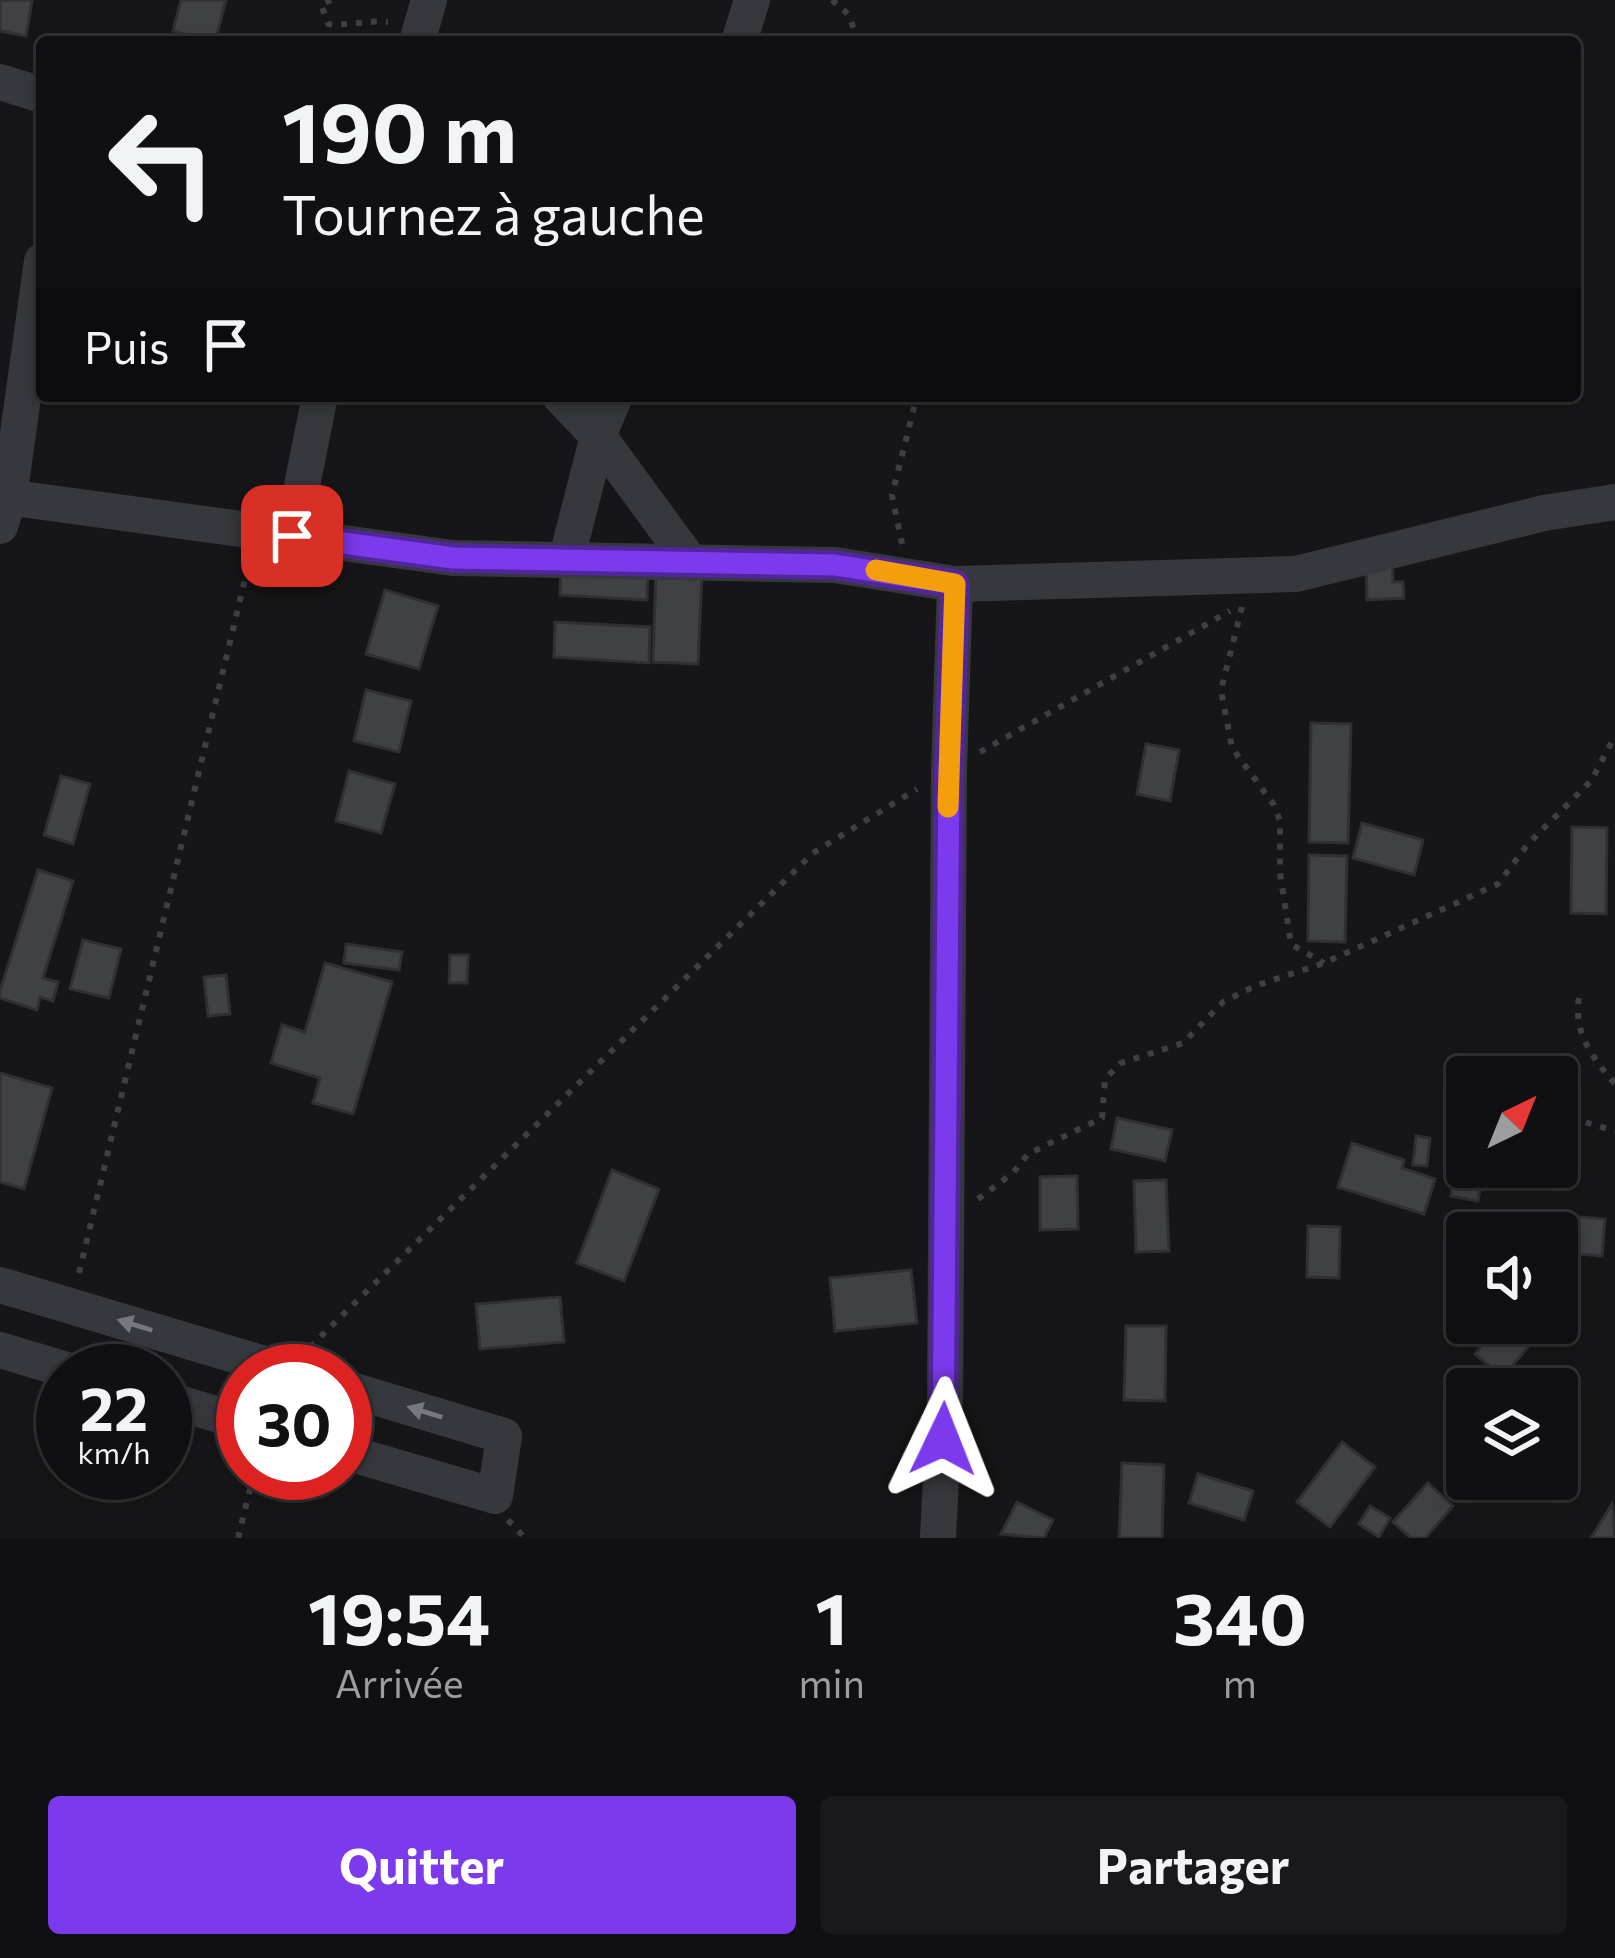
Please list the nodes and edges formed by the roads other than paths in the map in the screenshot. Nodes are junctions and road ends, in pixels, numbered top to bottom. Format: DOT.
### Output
graph roads {
  1 [pos="752,0"];
  2 [pos="741,36"];
  3 [pos="0,82"];
  4 [pos="36,93"];
  5 [pos="36,299"];
  6 [pos="319,402"];
  7 [pos="566,402"];
  8 [pos="612,402"];
  9 [pos="598,436"];
  10 [pos="1615,502"];
  11 [pos="3,507"];
  12 [pos="292,536"];
  13 [pos="567,557"];
  14 [pos="691,563"];
  15 [pos="955,584"];
  16 [pos="0,1285"];
  17 [pos="217,1344"];
  18 [pos="0,1350"];
  19 [pos="36,1361"];
  20 [pos="372,1396"];
  21 [pos="372,1460"];
  22 [pos="938,1538"];
  1 -- 2 [label="street"];
  3 -- 4 [label="street"];
  5 -- 11 [label="street"];
  6 -- 12 [label="street"];
  7 -- 9 [label="street"];
  8 -- 9 [label="street"];
  9 -- 13 [label="street"];
  9 -- 14 [label="street"];
  10 -- 15 [label="street"];
  11 -- 12 [label="street"];
  12 -- 13 [label="street"];
  13 -- 14 [label="street"];
  14 -- 15 [label="street"];
  15 -- 22 [label="street"];
  17 -- 16 [label="street, one-way"];
  18 -- 19 [label="street"];
  21 -- 20 [label="street, one-way"];
}
